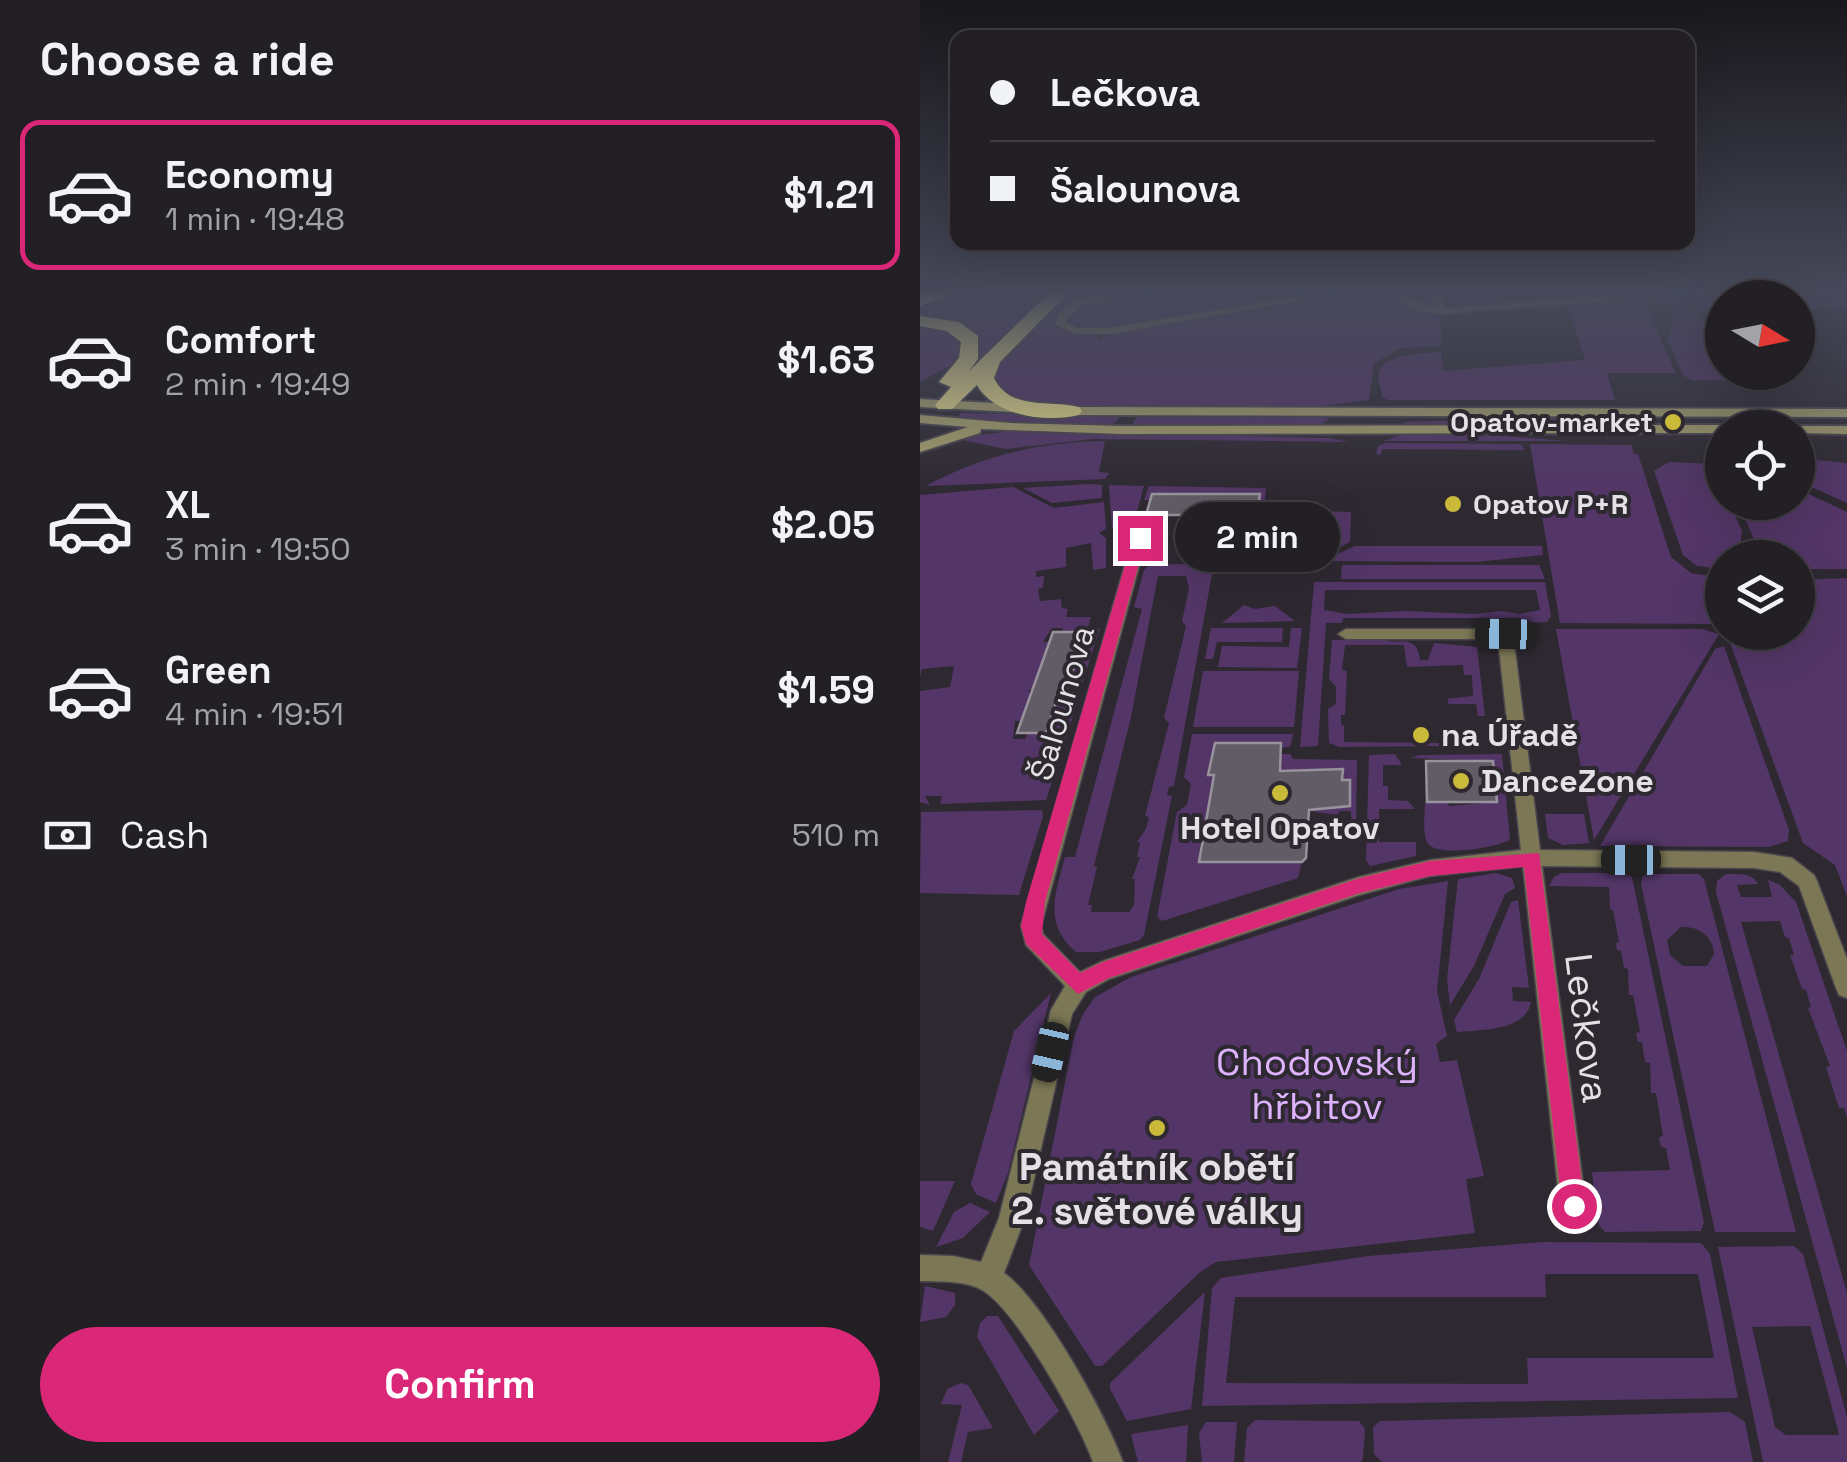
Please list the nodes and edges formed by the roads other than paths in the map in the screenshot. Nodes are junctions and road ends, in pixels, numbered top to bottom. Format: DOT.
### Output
graph roads {
  1 [pos="968,359"];
  2 [pos="991,360"];
  3 [pos="925,409"];
  4 [pos="1072,412"];
  5 [pos="1847,413"];
  6 [pos="1372,420"];
  7 [pos="1011,427"];
  8 [pos="1705,429"];
  9 [pos="1815,429"];
  10 [pos="1847,430"];
  11 [pos="920,448"];
  12 [pos="1140,538"];
  13 [pos="1346,634"];
  14 [pos="1532,858"];
  15 [pos="1078,985"];
  16 [pos="1847,988"];
  17 [pos="1574,1206"];
  18 [pos="920,1268"];
  19 [pos="988,1278"];
  20 [pos="1108,1462"];
  1 -- 3 [label="highway"];
  2 -- 3 [label="highway"];
  2 -- 4 [label="highway"];
  3 -- 4 [label="main road"];
  3 -- 7 [label="main road"];
  4 -- 6 [label="main road"];
  5 -- 6 [label="main road"];
  6 -- 7 [label="main road"];
  6 -- 8 [label="main road"];
  7 -- 11 [label="main road"];
  9 -- 10 [label="main road"];
  12 -- 15 [label="street, Šalounova"];
  13 -- 14 [label="street, Lečkova"];
  14 -- 15 [label="street"];
  14 -- 16 [label="street"];
  14 -- 17 [label="street, Lečkova"];
  15 -- 19 [label="street"];
  18 -- 19 [label="street"];
  19 -- 20 [label="street"];
}
